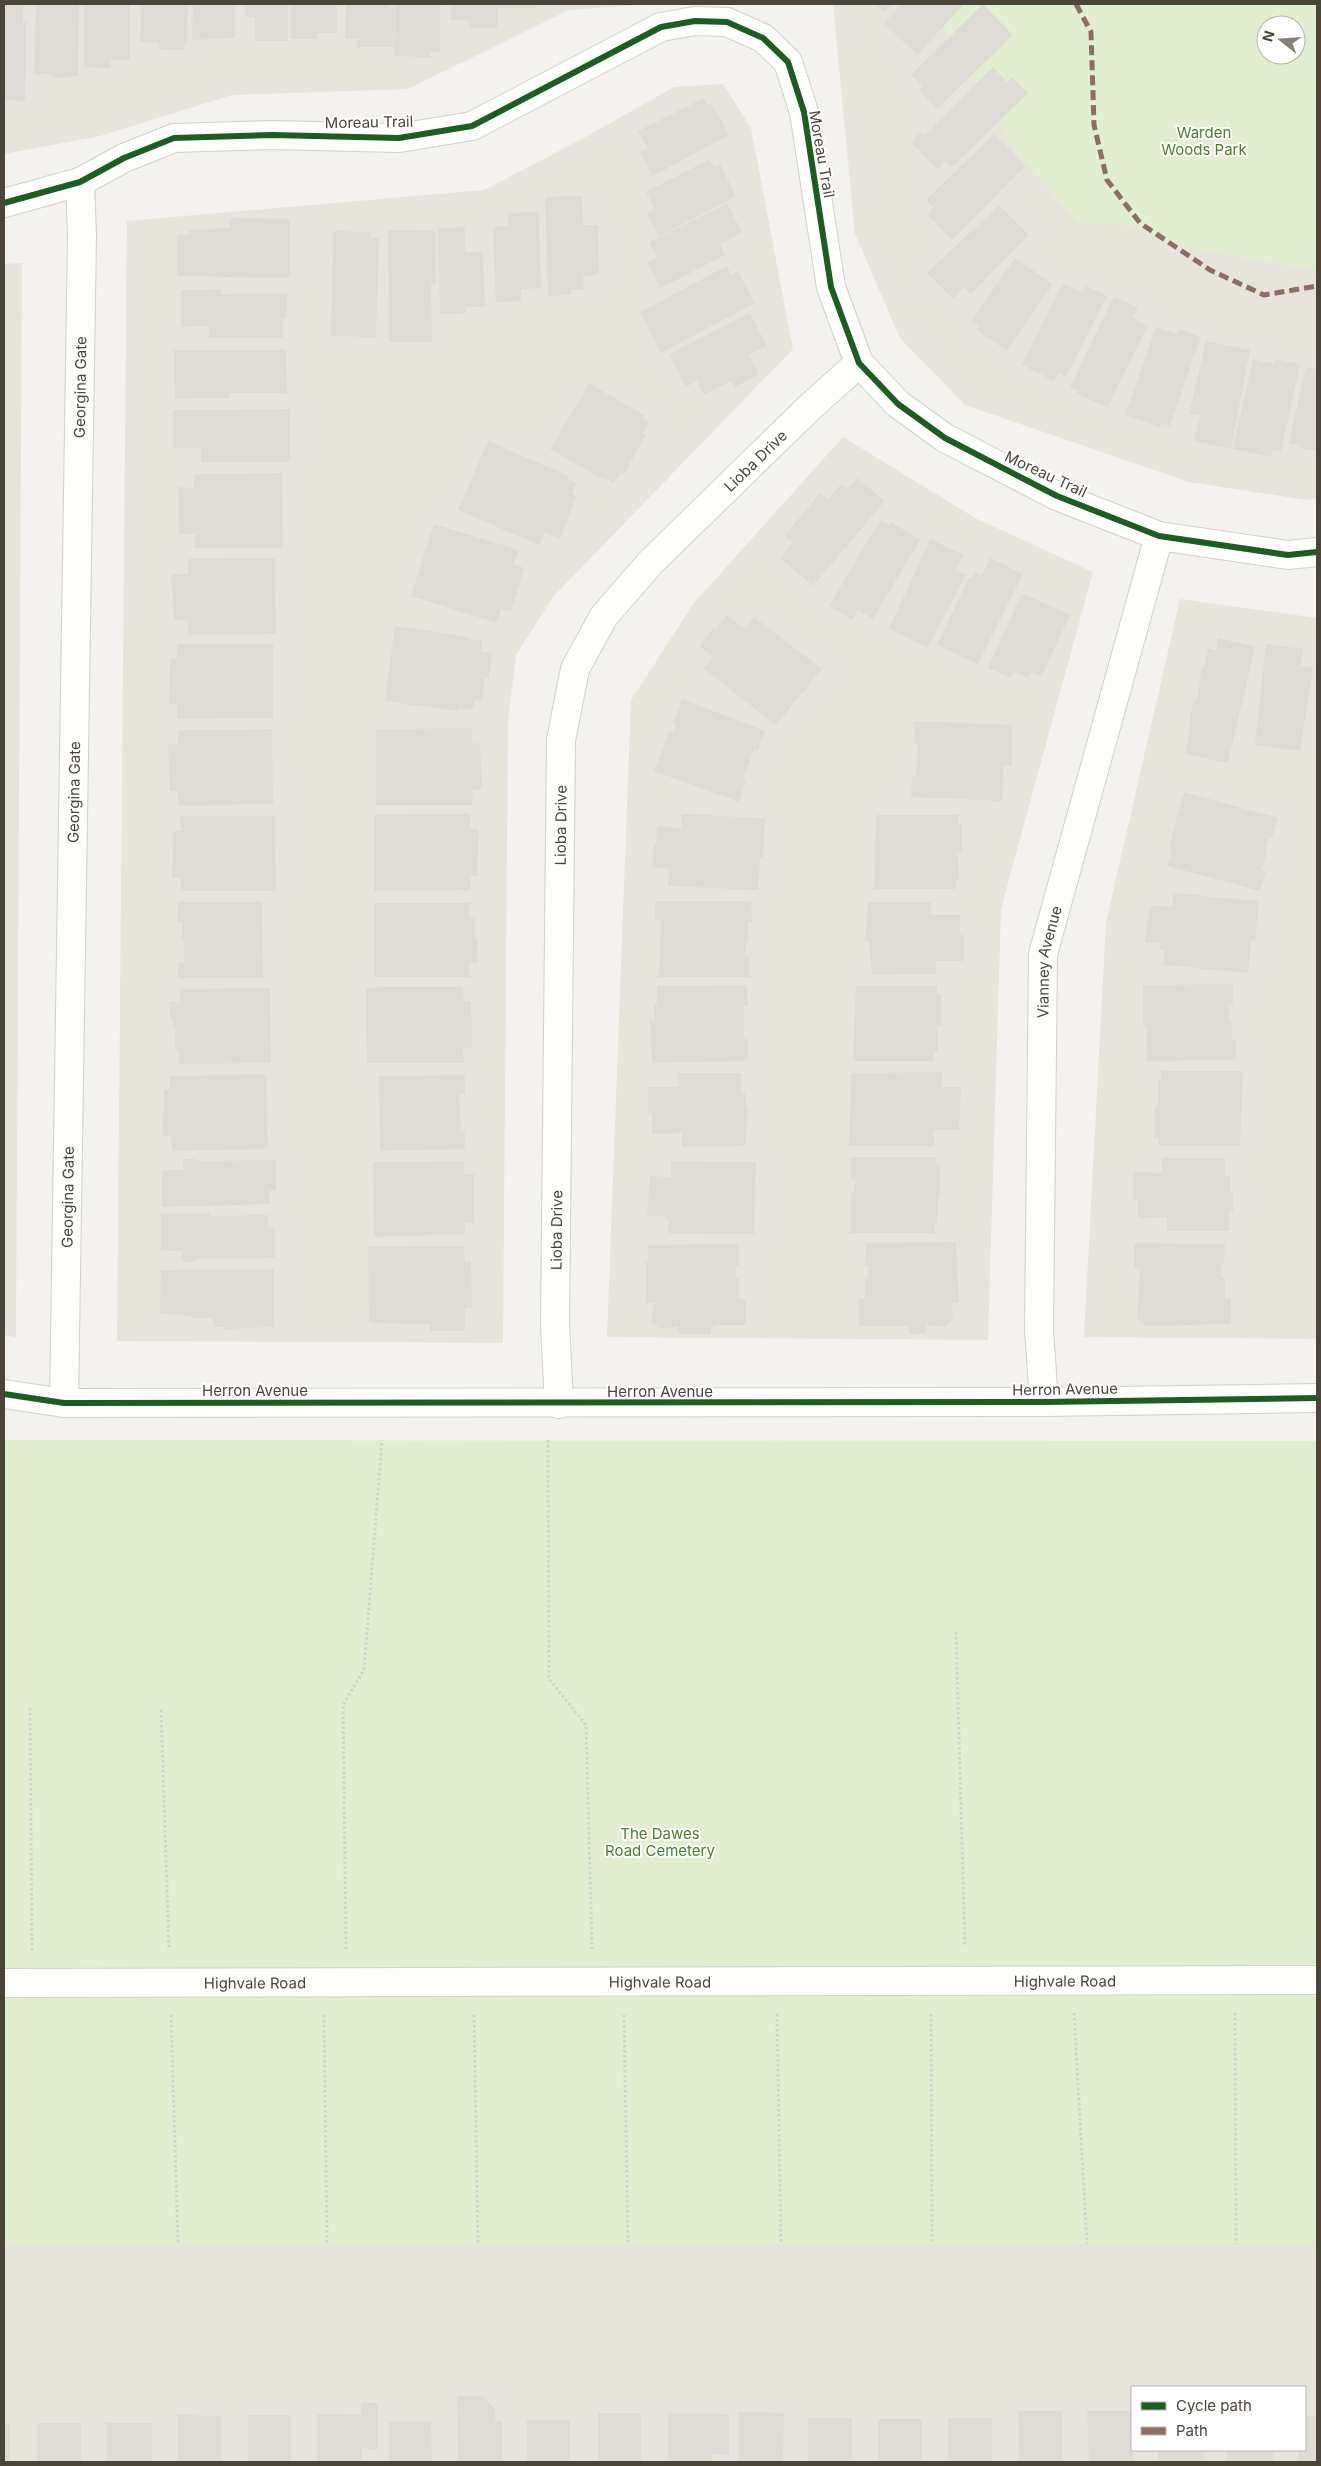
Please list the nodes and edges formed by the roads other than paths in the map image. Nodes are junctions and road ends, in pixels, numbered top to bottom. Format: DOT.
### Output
graph roads {
  1 [pos="80,182"];
  2 [pos="4,203"];
  3 [pos="859,363"];
  4 [pos="1159,536"];
  5 [pos="1317,552"];
  6 [pos="4,1394"];
  7 [pos="1317,1398"];
  8 [pos="64,1402"];
  9 [pos="1044,1402"];
  10 [pos="559,1404"];
  11 [pos="1317,1980"];
  12 [pos="4,1983"];
  1 -- 2 [label="street, Moreau Trail"];
  1 -- 3 [label="street, Moreau Trail"];
  1 -- 8 [label="street, Georgina Gate"];
  3 -- 4 [label="street, Moreau Trail"];
  3 -- 10 [label="street, Lioba Drive"];
  4 -- 5 [label="street, Moreau Trail"];
  4 -- 9 [label="street, Vianney Avenue"];
  6 -- 8 [label="street, Herron Avenue"];
  7 -- 9 [label="street, Herron Avenue"];
  8 -- 10 [label="street, Herron Avenue"];
  9 -- 10 [label="street, Herron Avenue"];
  11 -- 12 [label="street, Highvale Road"];
}
